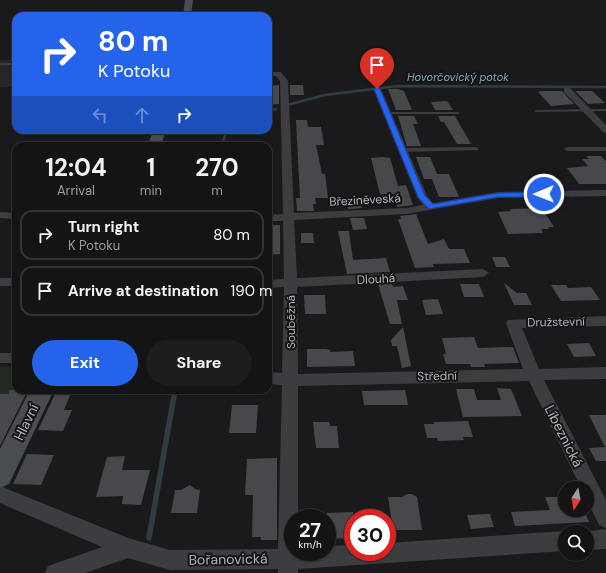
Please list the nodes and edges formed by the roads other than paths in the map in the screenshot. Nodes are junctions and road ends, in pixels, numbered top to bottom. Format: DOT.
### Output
graph roads {
  1 [pos="189,0"];
  2 [pos="188,12"];
  3 [pos="0,64"];
  4 [pos="12,64"];
  5 [pos="272,74"];
  6 [pos="377,89"];
  7 [pos="567,90"];
  8 [pos="585,110"];
  9 [pos="606,110"];
  10 [pos="536,111"];
  11 [pos="387,113"];
  12 [pos="458,113"];
  13 [pos="606,130"];
  14 [pos="476,149"];
  15 [pos="567,149"];
  16 [pos="606,149"];
  17 [pos="402,150"];
  18 [pos="606,193"];
  19 [pos="431,207"];
  20 [pos="0,215"];
  21 [pos="12,216"];
  22 [pos="272,218"];
  23 [pos="288,218"];
  24 [pos="483,273"];
  25 [pos="0,282"];
  26 [pos="12,282"];
  27 [pos="272,284"];
  28 [pos="291,284"];
  29 [pos="606,321"];
  30 [pos="0,358"];
  31 [pos="12,358"];
  32 [pos="606,373"];
  33 [pos="533,374"];
  34 [pos="272,378"];
  35 [pos="291,380"];
  36 [pos="40,394"];
  37 [pos="0,476"];
  38 [pos="0,494"];
  39 [pos="606,519"];
  40 [pos="606,538"];
  41 [pos="594,539"];
  42 [pos="558,542"];
  43 [pos="128,548"];
  44 [pos="288,566"];
  45 [pos="55,573"];
  1 -- 2 [label="street"];
  3 -- 4 [label="lane"];
  5 -- 23 [label="street, Souběžná"];
  6 -- 11 [label="street"];
  7 -- 8 [label="street"];
  8 -- 9 [label="lane"];
  8 -- 10 [label="lane"];
  8 -- 13 [label="street"];
  11 -- 12 [label="lane"];
  11 -- 17 [label="street"];
  14 -- 17 [label="lane"];
  15 -- 16 [label="lane"];
  17 -- 19 [label="street"];
  18 -- 19 [label="street, Březiněveská"];
  19 -- 23 [label="street, Březiněveská"];
  20 -- 21 [label="street"];
  22 -- 23 [label="street, Březiněveská"];
  23 -- 28 [label="street, Souběžná"];
  24 -- 28 [label="street, Dlouhá"];
  25 -- 26 [label="street"];
  27 -- 28 [label="street, Dlouhá"];
  28 -- 35 [label="street, Souběžná"];
  29 -- 33 [label="street, Družstevní"];
  30 -- 31 [label="street"];
  32 -- 33 [label="street, Střední"];
  33 -- 35 [label="street, Střední"];
  33 -- 39 [label="street, Líbeznická"];
  34 -- 35 [label="street, Střední"];
  35 -- 44 [label="street, Souběžná"];
  36 -- 37 [label="street, Hlavní"];
  38 -- 43 [label="street, Bořanovická"];
  40 -- 41 [label="street"];
  42 -- 44 [label="street, Bořanovická"];
  43 -- 44 [label="street, Bořanovická"];
  43 -- 45 [label="street"];
}
